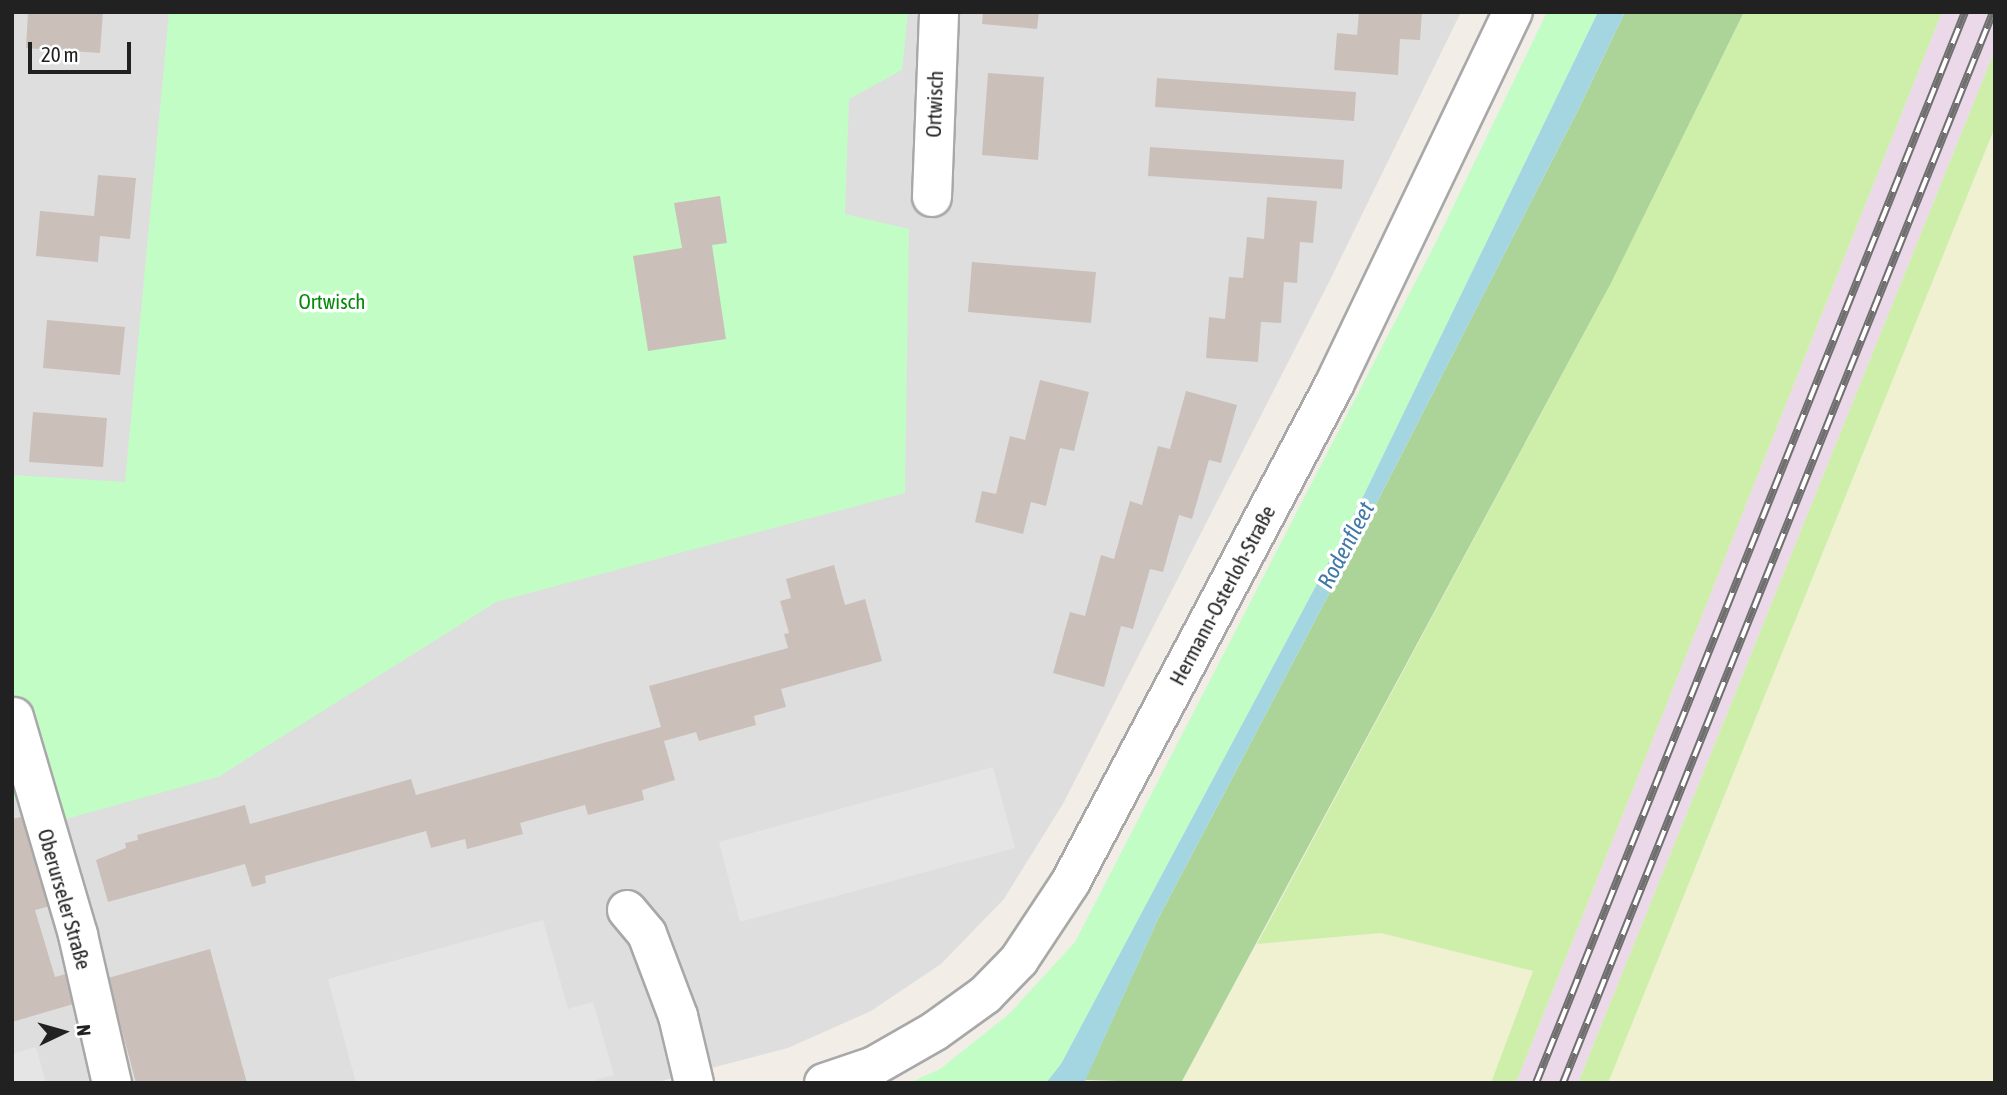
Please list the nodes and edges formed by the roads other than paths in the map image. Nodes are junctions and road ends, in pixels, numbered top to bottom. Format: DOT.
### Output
graph roads {
  1 [pos="939,12"];
  2 [pos="1513,12"];
  3 [pos="932,197"];
  4 [pos="14,717"];
  5 [pos="626,910"];
  6 [pos="112,1083"];
  7 [pos="694,1083"];
  8 [pos="824,1083"];
  1 -- 3 [label="street, Ortwisch"];
  2 -- 8 [label="street, Hermann-Osterloh-Straße"];
  4 -- 6 [label="street, Oberurseler Straße"];
  5 -- 7 [label="street"];
}
